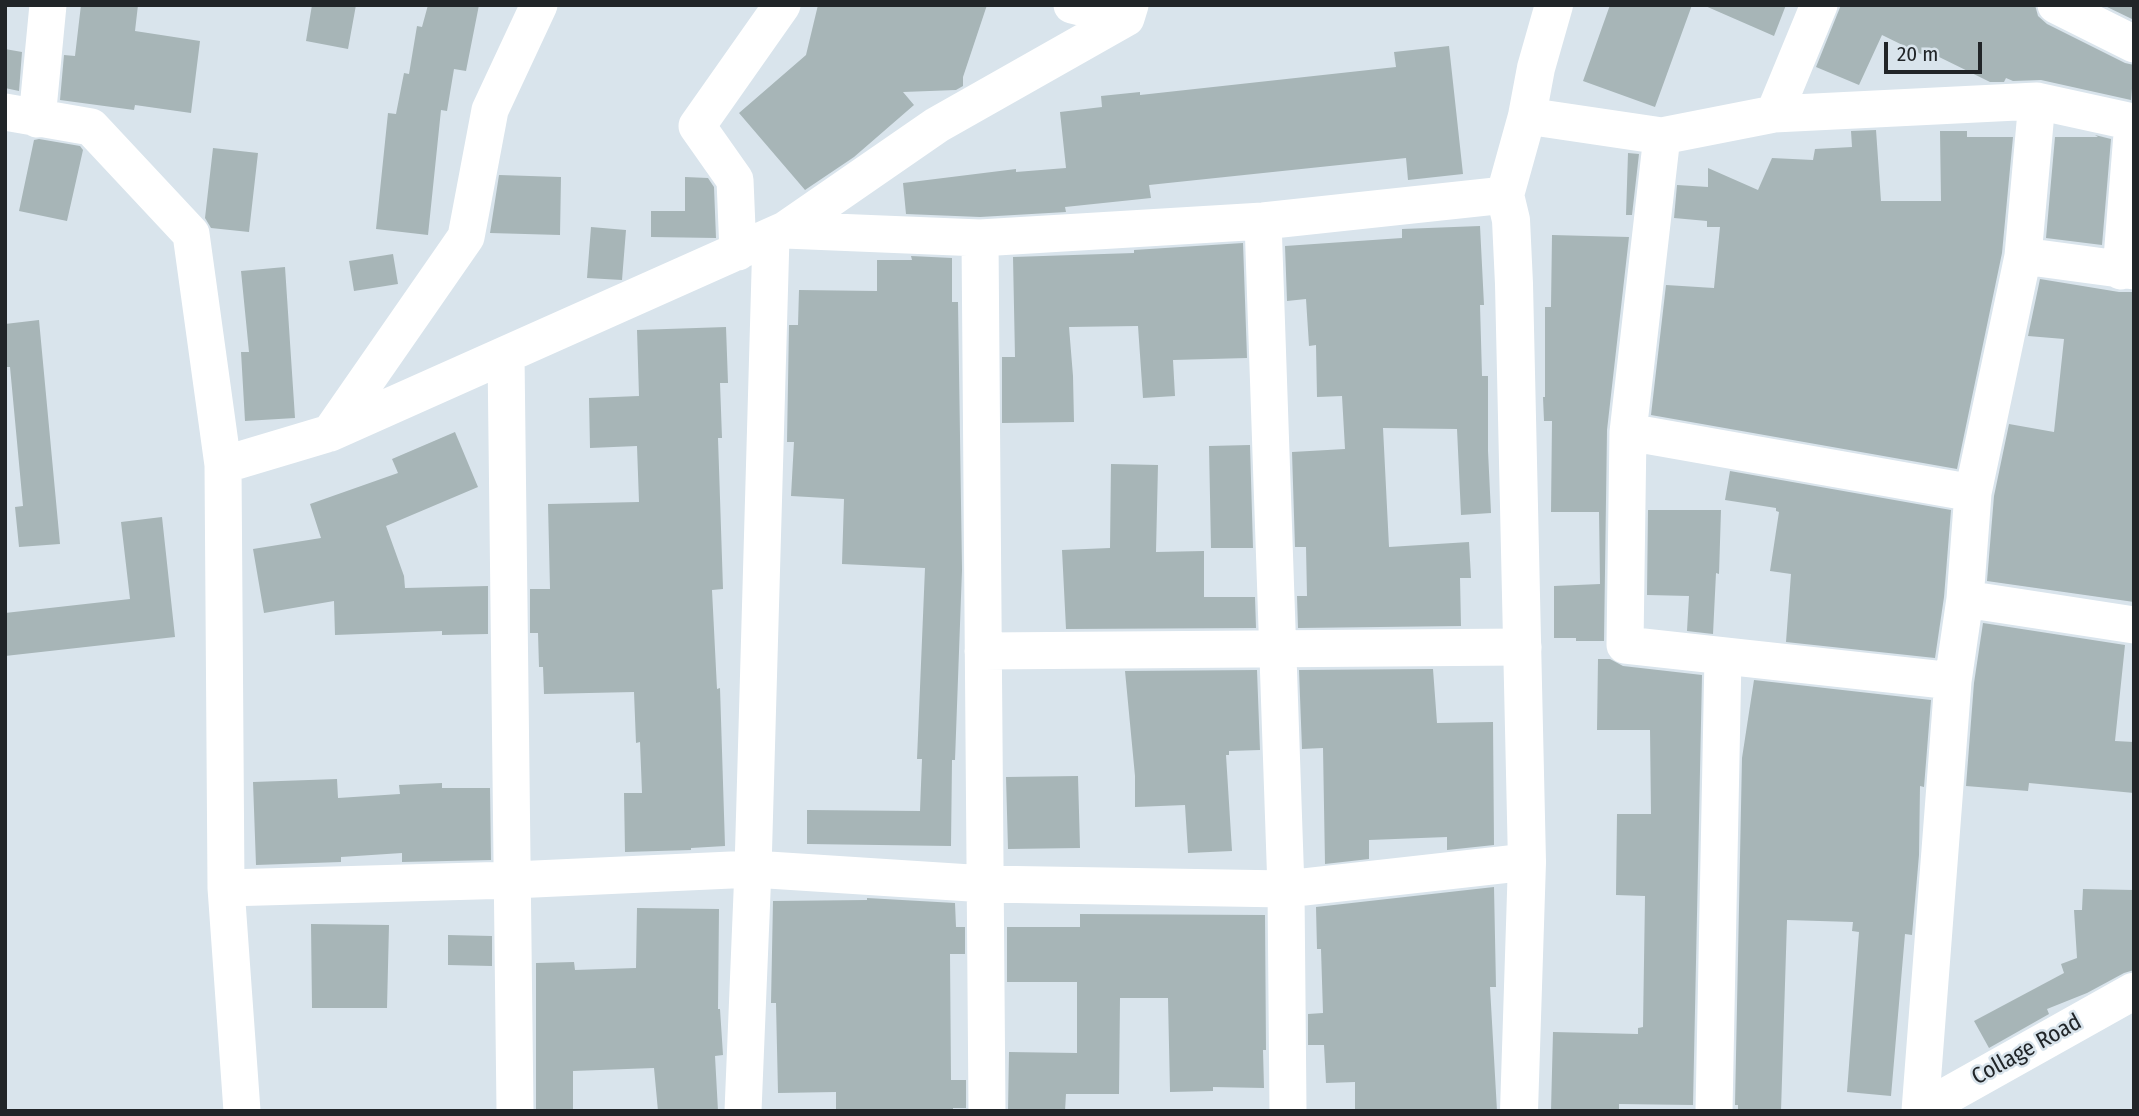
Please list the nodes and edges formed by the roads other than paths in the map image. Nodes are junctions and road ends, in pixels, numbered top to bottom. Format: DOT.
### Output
graph roads {
  1 [pos="48,5"];
  2 [pos="539,5"];
  3 [pos="782,5"];
  4 [pos="1072,5"];
  5 [pos="1554,5"];
  6 [pos="1819,5"];
  7 [pos="2056,5"];
  8 [pos="1128,12"];
  9 [pos="2134,44"];
  10 [pos="2037,102"];
  11 [pos="1774,114"];
  12 [pos="21,115"];
  13 [pos="1527,116"];
  14 [pos="1662,136"];
  15 [pos="1505,195"];
  16 [pos="1264,221"];
  17 [pos="778,234"];
  18 [pos="980,238"];
  19 [pos="738,251"];
  20 [pos="2023,256"];
  21 [pos="2128,271"];
  22 [pos="506,355"];
  23 [pos="1628,432"];
  24 [pos="330,433"];
  25 [pos="223,465"];
  26 [pos="1973,493"];
  27 [pos="1965,599"];
  28 [pos="2134,625"];
  29 [pos="1523,647"];
  30 [pos="1278,649"];
  31 [pos="983,651"];
  32 [pos="1723,657"];
  33 [pos="1953,681"];
  34 [pos="1527,862"];
  35 [pos="753,869"];
  36 [pos="513,880"];
  37 [pos="986,884"];
  38 [pos="226,888"];
  39 [pos="1286,889"];
  40 [pos="2134,991"];
  41 [pos="242,1111"];
  42 [pos="515,1111"];
  43 [pos="743,1111"];
  44 [pos="987,1111"];
  45 [pos="1288,1111"];
  46 [pos="1520,1111"];
  47 [pos="1714,1111"];
  48 [pos="1920,1111"];
  1 -- 12 [label="street"];
  2 -- 24 [label="street"];
  3 -- 19 [label="street"];
  4 -- 8 [label="street"];
  5 -- 13 [label="main road"];
  6 -- 11 [label="street"];
  7 -- 9 [label="street"];
  8 -- 17 [label="street"];
  10 -- 11 [label="street"];
  10 -- 20 [label="street"];
  10 -- 21 [label="street"];
  11 -- 14 [label="street"];
  12 -- 25 [label="street"];
  13 -- 14 [label="street"];
  13 -- 15 [label="main road"];
  14 -- 23 [label="street"];
  15 -- 16 [label="street"];
  15 -- 29 [label="main road"];
  16 -- 18 [label="street"];
  16 -- 30 [label="street"];
  17 -- 18 [label="street"];
  17 -- 19 [label="street"];
  17 -- 35 [label="street"];
  18 -- 31 [label="street"];
  19 -- 22 [label="street"];
  20 -- 21 [label="street"];
  20 -- 26 [label="street"];
  22 -- 24 [label="street"];
  22 -- 36 [label="street"];
  23 -- 26 [label="street"];
  23 -- 32 [label="street"];
  24 -- 25 [label="street"];
  25 -- 38 [label="street"];
  26 -- 27 [label="street"];
  27 -- 28 [label="street"];
  27 -- 33 [label="street"];
  29 -- 30 [label="street"];
  29 -- 34 [label="main road"];
  30 -- 31 [label="street"];
  30 -- 39 [label="street"];
  31 -- 37 [label="street"];
  32 -- 33 [label="street"];
  32 -- 47 [label="street"];
  33 -- 48 [label="street"];
  34 -- 39 [label="street"];
  34 -- 46 [label="main road"];
  35 -- 36 [label="street"];
  35 -- 37 [label="street"];
  35 -- 43 [label="street"];
  36 -- 38 [label="street"];
  36 -- 42 [label="street"];
  37 -- 39 [label="street"];
  37 -- 44 [label="street"];
  38 -- 41 [label="street"];
  39 -- 45 [label="street"];
  40 -- 48 [label="street, Collage Road"];
}
